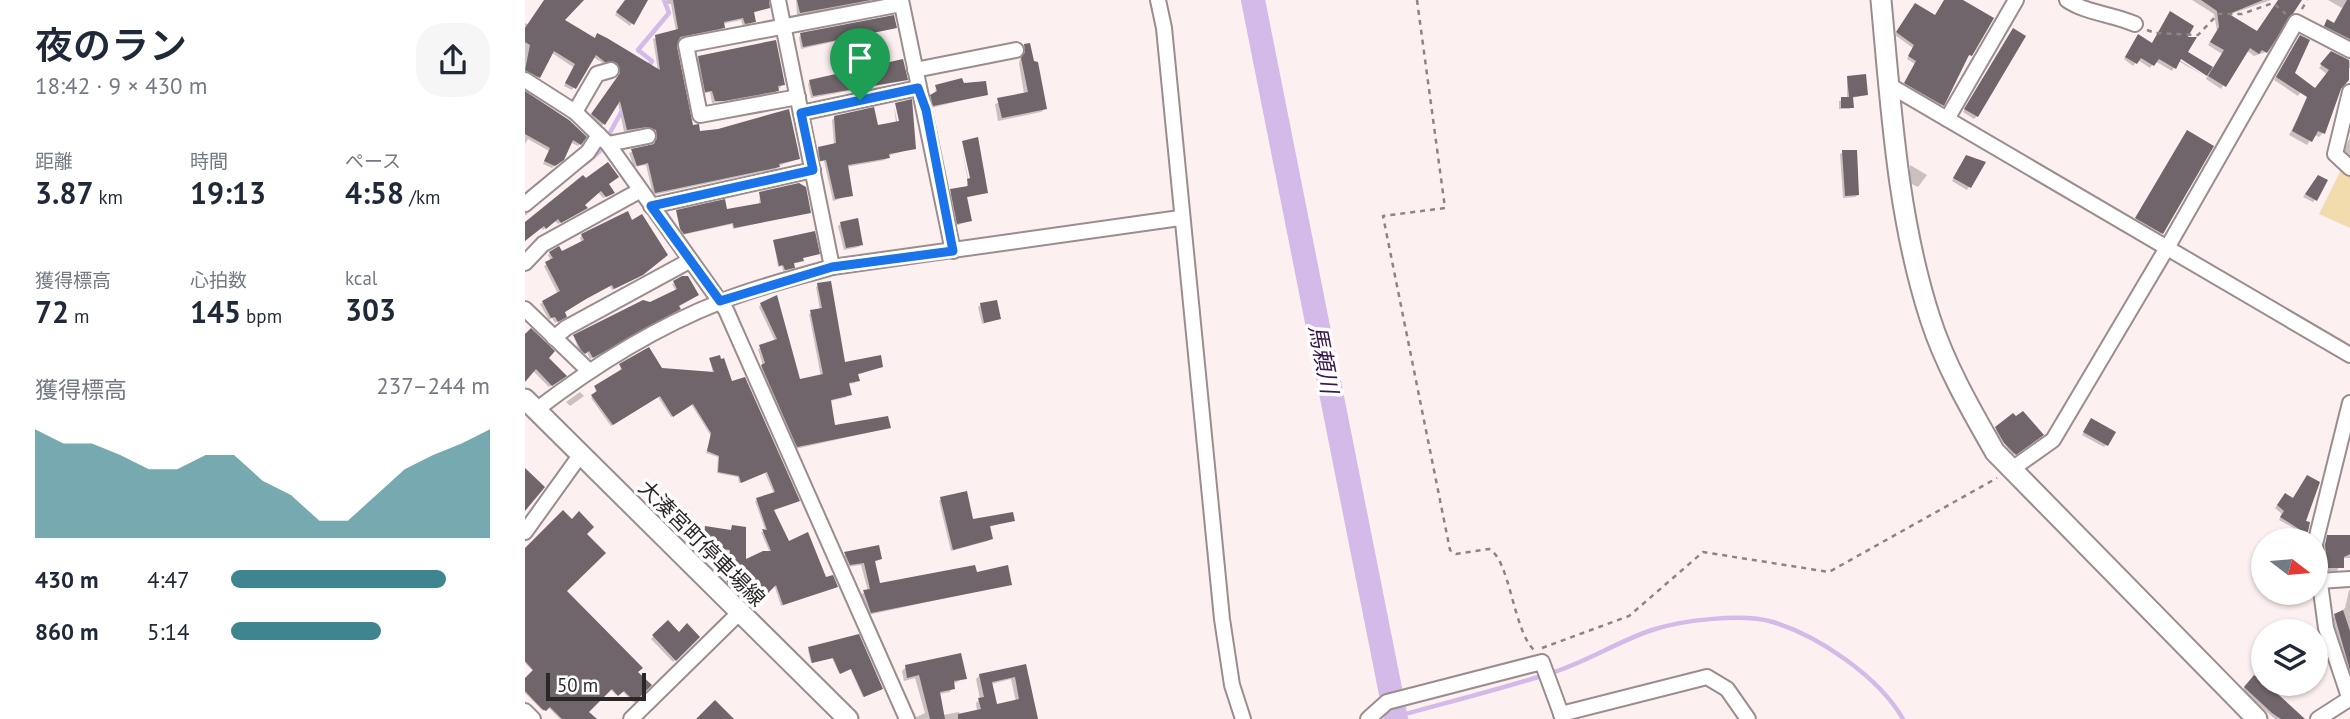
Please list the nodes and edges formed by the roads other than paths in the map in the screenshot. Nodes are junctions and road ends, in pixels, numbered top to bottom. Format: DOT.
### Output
graph roads {
  1 [pos="778,0"];
  2 [pos="1158,0"];
  3 [pos="1881,0"];
  4 [pos="2017,0"];
  5 [pos="2067,0"];
  6 [pos="901,2"];
  7 [pos="2135,24"];
  8 [pos="783,26"];
  9 [pos="1016,50"];
  10 [pos="2350,50"];
  11 [pos="611,69"];
  12 [pos="915,70"];
  13 [pos="525,80"];
  14 [pos="1889,85"];
  15 [pos="918,88"];
  16 [pos="2350,92"];
  17 [pos="798,97"];
  18 [pos="575,112"];
  19 [pos="801,113"];
  20 [pos="1947,119"];
  21 [pos="648,136"];
  22 [pos="604,140"];
  23 [pos="2350,168"];
  24 [pos="813,170"];
  25 [pos="639,191"];
  26 [pos="525,204"];
  27 [pos="651,206"];
  28 [pos="1180,218"];
  29 [pos="2168,246"];
  30 [pos="953,251"];
  31 [pos="689,261"];
  32 [pos="525,263"];
  33 [pos="832,267"];
  34 [pos="720,301"];
  35 [pos="525,309"];
  36 [pos="554,338"];
  37 [pos="2350,355"];
  38 [pos="589,371"];
  39 [pos="2350,403"];
  40 [pos="531,404"];
  41 [pos="580,454"];
  42 [pos="2012,469"];
  43 [pos="2319,528"];
  44 [pos="525,532"];
  45 [pos="2350,579"];
  46 [pos="2328,580"];
  47 [pos="2322,606"];
  48 [pos="739,613"];
  49 [pos="2350,699"];
  50 [pos="525,711"];
  51 [pos="1562,717"];
  52 [pos="533,719"];
  53 [pos="631,719"];
  54 [pos="848,719"];
  55 [pos="908,719"];
  56 [pos="1243,719"];
  57 [pos="1368,719"];
  58 [pos="1748,719"];
  59 [pos="2257,719"];
  60 [pos="2318,719"];
  1 -- 8 [label="street"];
  2 -- 28 [label="street"];
  3 -- 14 [label="street"];
  4 -- 20 [label="street"];
  5 -- 7 [label="street"];
  6 -- 8 [label="street"];
  6 -- 12 [label="street"];
  8 -- 17 [label="street"];
  8 -- 17 [label="street"];
  9 -- 12 [label="street"];
  10 -- 29 [label="street"];
  11 -- 18 [label="street"];
  12 -- 15 [label="street"];
  13 -- 18 [label="street"];
  14 -- 20 [label="street"];
  14 -- 42 [label="street"];
  15 -- 19 [label="street"];
  15 -- 30 [label="street"];
  16 -- 23 [label="street"];
  17 -- 19 [label="street"];
  18 -- 22 [label="street"];
  19 -- 24 [label="street"];
  20 -- 29 [label="street"];
  21 -- 22 [label="street"];
  22 -- 25 [label="street"];
  22 -- 26 [label="street"];
  24 -- 27 [label="street"];
  24 -- 33 [label="street"];
  25 -- 27 [label="street"];
  25 -- 32 [label="street"];
  27 -- 31 [label="street"];
  28 -- 30 [label="street"];
  28 -- 56 [label="street"];
  29 -- 37 [label="street"];
  29 -- 42 [label="street"];
  30 -- 33 [label="street"];
  31 -- 34 [label="street"];
  31 -- 36 [label="street"];
  33 -- 34 [label="street"];
  34 -- 38 [label="street"];
  34 -- 55 [label="street"];
  35 -- 36 [label="street"];
  36 -- 38 [label="street"];
  38 -- 40 [label="street"];
  39 -- 43 [label="street"];
  40 -- 41 [label="street, 大湊宮町停車場線"];
  41 -- 44 [label="street"];
  41 -- 48 [label="street, 大湊宮町停車場線"];
  42 -- 59 [label="street"];
  45 -- 46 [label="street"];
  47 -- 49 [label="street"];
  48 -- 53 [label="street"];
  48 -- 54 [label="street, 大湊宮町停車場線"];
  49 -- 60 [label="street"];
  50 -- 52 [label="street"];
  51 -- 57 [label="street"];
  51 -- 58 [label="street"];
}
